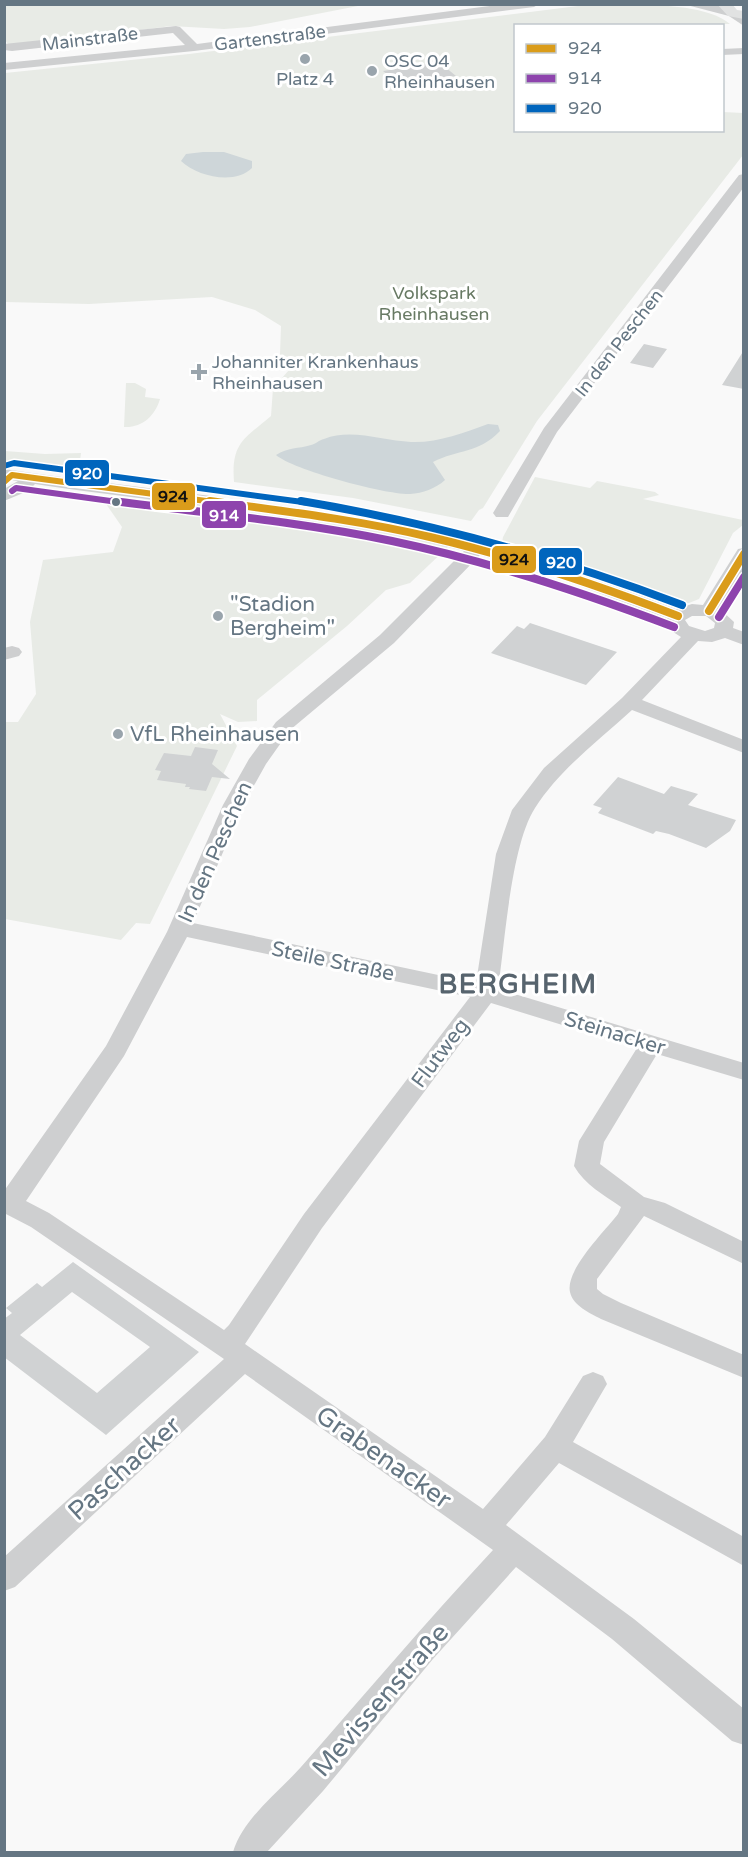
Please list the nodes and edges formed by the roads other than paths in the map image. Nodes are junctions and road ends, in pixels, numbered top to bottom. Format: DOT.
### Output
graph roads {
  1 [pos="534,4"];
  2 [pos="688,4"];
  3 [pos="733,11"];
  4 [pos="744,23"];
  5 [pos="4,47"];
  6 [pos="194,48"];
  7 [pos="744,51"];
  8 [pos="724,52"];
  9 [pos="4,68"];
  10 [pos="744,178"];
  11 [pos="7,477"];
  12 [pos="31,478"];
  13 [pos="4,496"];
  14 [pos="502,513"];
  15 [pos="482,542"];
  16 [pos="741,562"];
  17 [pos="709,611"];
  18 [pos="678,616"];
  19 [pos="723,631"];
  20 [pos="691,635"];
  21 [pos="744,639"];
  22 [pos="630,702"];
  23 [pos="744,747"];
  24 [pos="180,928"];
  25 [pos="486,993"];
  26 [pos="651,1044"];
  27 [pos="744,1072"];
  28 [pos="8,1202"];
  29 [pos="635,1204"];
  30 [pos="744,1254"];
  31 [pos="235,1352"];
  32 [pos="744,1367"];
  33 [pos="592,1384"];
  34 [pos="555,1446"];
  35 [pos="485,1528"];
  36 [pos="514,1548"];
  37 [pos="744,1553"];
  38 [pos="4,1577"];
  39 [pos="744,1730"];
  40 [pos="250,1852"];
  1 -- 6 [label="street, Gartenstraße"];
  2 -- 3 [label="street"];
  3 -- 4 [label="street"];
  5 -- 6 [label="street, Mainstraße"];
  6 -- 9 [label="street, Gartenstraße"];
  7 -- 8 [label="street"];
  10 -- 14 [label="street, In den Peschen"];
  11 -- 12 [label="street"];
  12 -- 13 [label="street"];
  12 -- 15 [label="street"];
  15 -- 18 [label="street"];
  15 -- 24 [label="street, In den Peschen"];
  16 -- 17 [label="street"];
  17 -- 18 [label="street"];
  17 -- 19 [label="street"];
  18 -- 20 [label="street"];
  19 -- 20 [label="street"];
  19 -- 21 [label="street"];
  20 -- 22 [label="street, Flutweg"];
  22 -- 23 [label="street"];
  22 -- 25 [label="street, Flutweg"];
  24 -- 25 [label="street, Steile Straße"];
  24 -- 28 [label="street, In den Peschen"];
  25 -- 26 [label="street, Steinacker"];
  25 -- 31 [label="street, Flutweg"];
  26 -- 27 [label="street, Steinacker"];
  26 -- 29 [label="street"];
  28 -- 31 [label="street, Grabenacker"];
  29 -- 30 [label="street"];
  29 -- 32 [label="street"];
  31 -- 35 [label="street, Grabenacker"];
  31 -- 38 [label="street, Paschacker"];
  33 -- 34 [label="street"];
  34 -- 35 [label="street"];
  34 -- 37 [label="street"];
  35 -- 36 [label="street, Grabenacker"];
  36 -- 39 [label="street, Grabenacker"];
  36 -- 40 [label="street, Mevissenstraße"];
}
